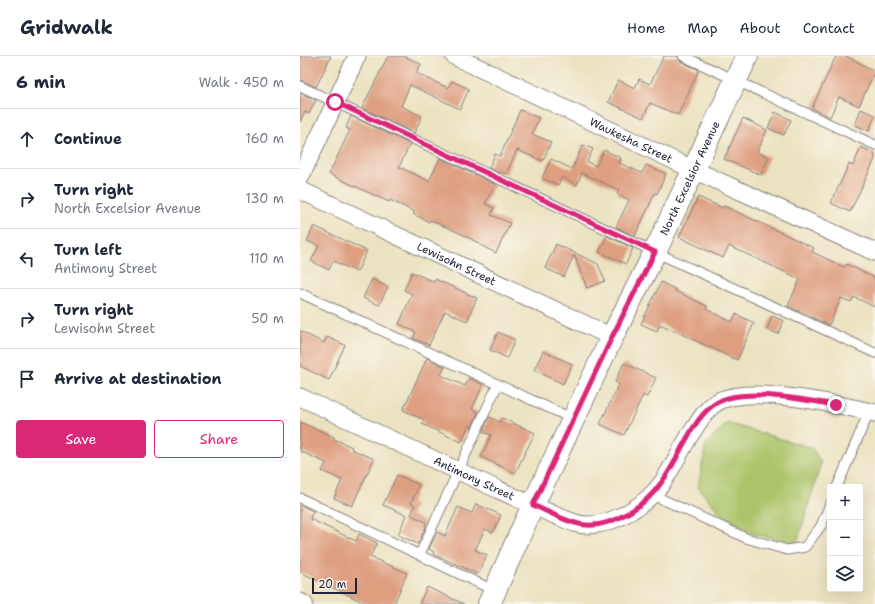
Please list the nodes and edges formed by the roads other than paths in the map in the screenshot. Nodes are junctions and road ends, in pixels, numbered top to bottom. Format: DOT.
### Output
graph roads {
  1 [pos="357,56"];
  2 [pos="454,56"];
  3 [pos="683,56"];
  4 [pos="747,56"];
  5 [pos="736,81"];
  6 [pos="300,86"];
  7 [pos="335,102"];
  8 [pos="875,145"];
  9 [pos="694,170"];
  10 [pos="300,178"];
  11 [pos="300,190"];
  12 [pos="655,252"];
  13 [pos="875,252"];
  14 [pos="300,293"];
  15 [pos="612,337"];
  16 [pos="875,353"];
  17 [pos="498,384"];
  18 [pos="300,397"];
  19 [pos="872,412"];
  20 [pos="574,419"];
  21 [pos="459,471"];
  22 [pos="838,484"];
  23 [pos="651,494"];
  24 [pos="300,498"];
  25 [pos="533,505"];
  26 [pos="827,511"];
  27 [pos="420,554"];
  28 [pos="492,597"];
  29 [pos="300,602"];
  30 [pos="304,604"];
  1 -- 7 [label="street"];
  2 -- 9 [label="street, Waukesha Street"];
  3 -- 5 [label="lane"];
  4 -- 5 [label="street, North Excelsior Avenue"];
  5 -- 8 [label="lane"];
  5 -- 9 [label="street, North Excelsior Avenue"];
  6 -- 7 [label="lane"];
  7 -- 10 [label="street"];
  7 -- 12 [label="lane"];
  9 -- 12 [label="street, North Excelsior Avenue"];
  9 -- 13 [label="street, Waukesha Street"];
  11 -- 15 [label="street, Lewisohn Street"];
  12 -- 15 [label="street, North Excelsior Avenue"];
  12 -- 16 [label="lane"];
  14 -- 17 [label="lane"];
  15 -- 20 [label="street, North Excelsior Avenue"];
  17 -- 20 [label="lane"];
  17 -- 21 [label="lane"];
  18 -- 21 [label="street, Antimony Street"];
  19 -- 22 [label="lane"];
  19 -- 23 [label="street, Antimony Street"];
  20 -- 25 [label="street, North Excelsior Avenue"];
  21 -- 25 [label="street, Antimony Street"];
  21 -- 27 [label="lane"];
  23 -- 25 [label="street, Antimony Street"];
  23 -- 26 [label="lane"];
  24 -- 27 [label="lane"];
  25 -- 28 [label="street, North Excelsior Avenue"];
  27 -- 28 [label="lane"];
  29 -- 30 [label="street"];
}
